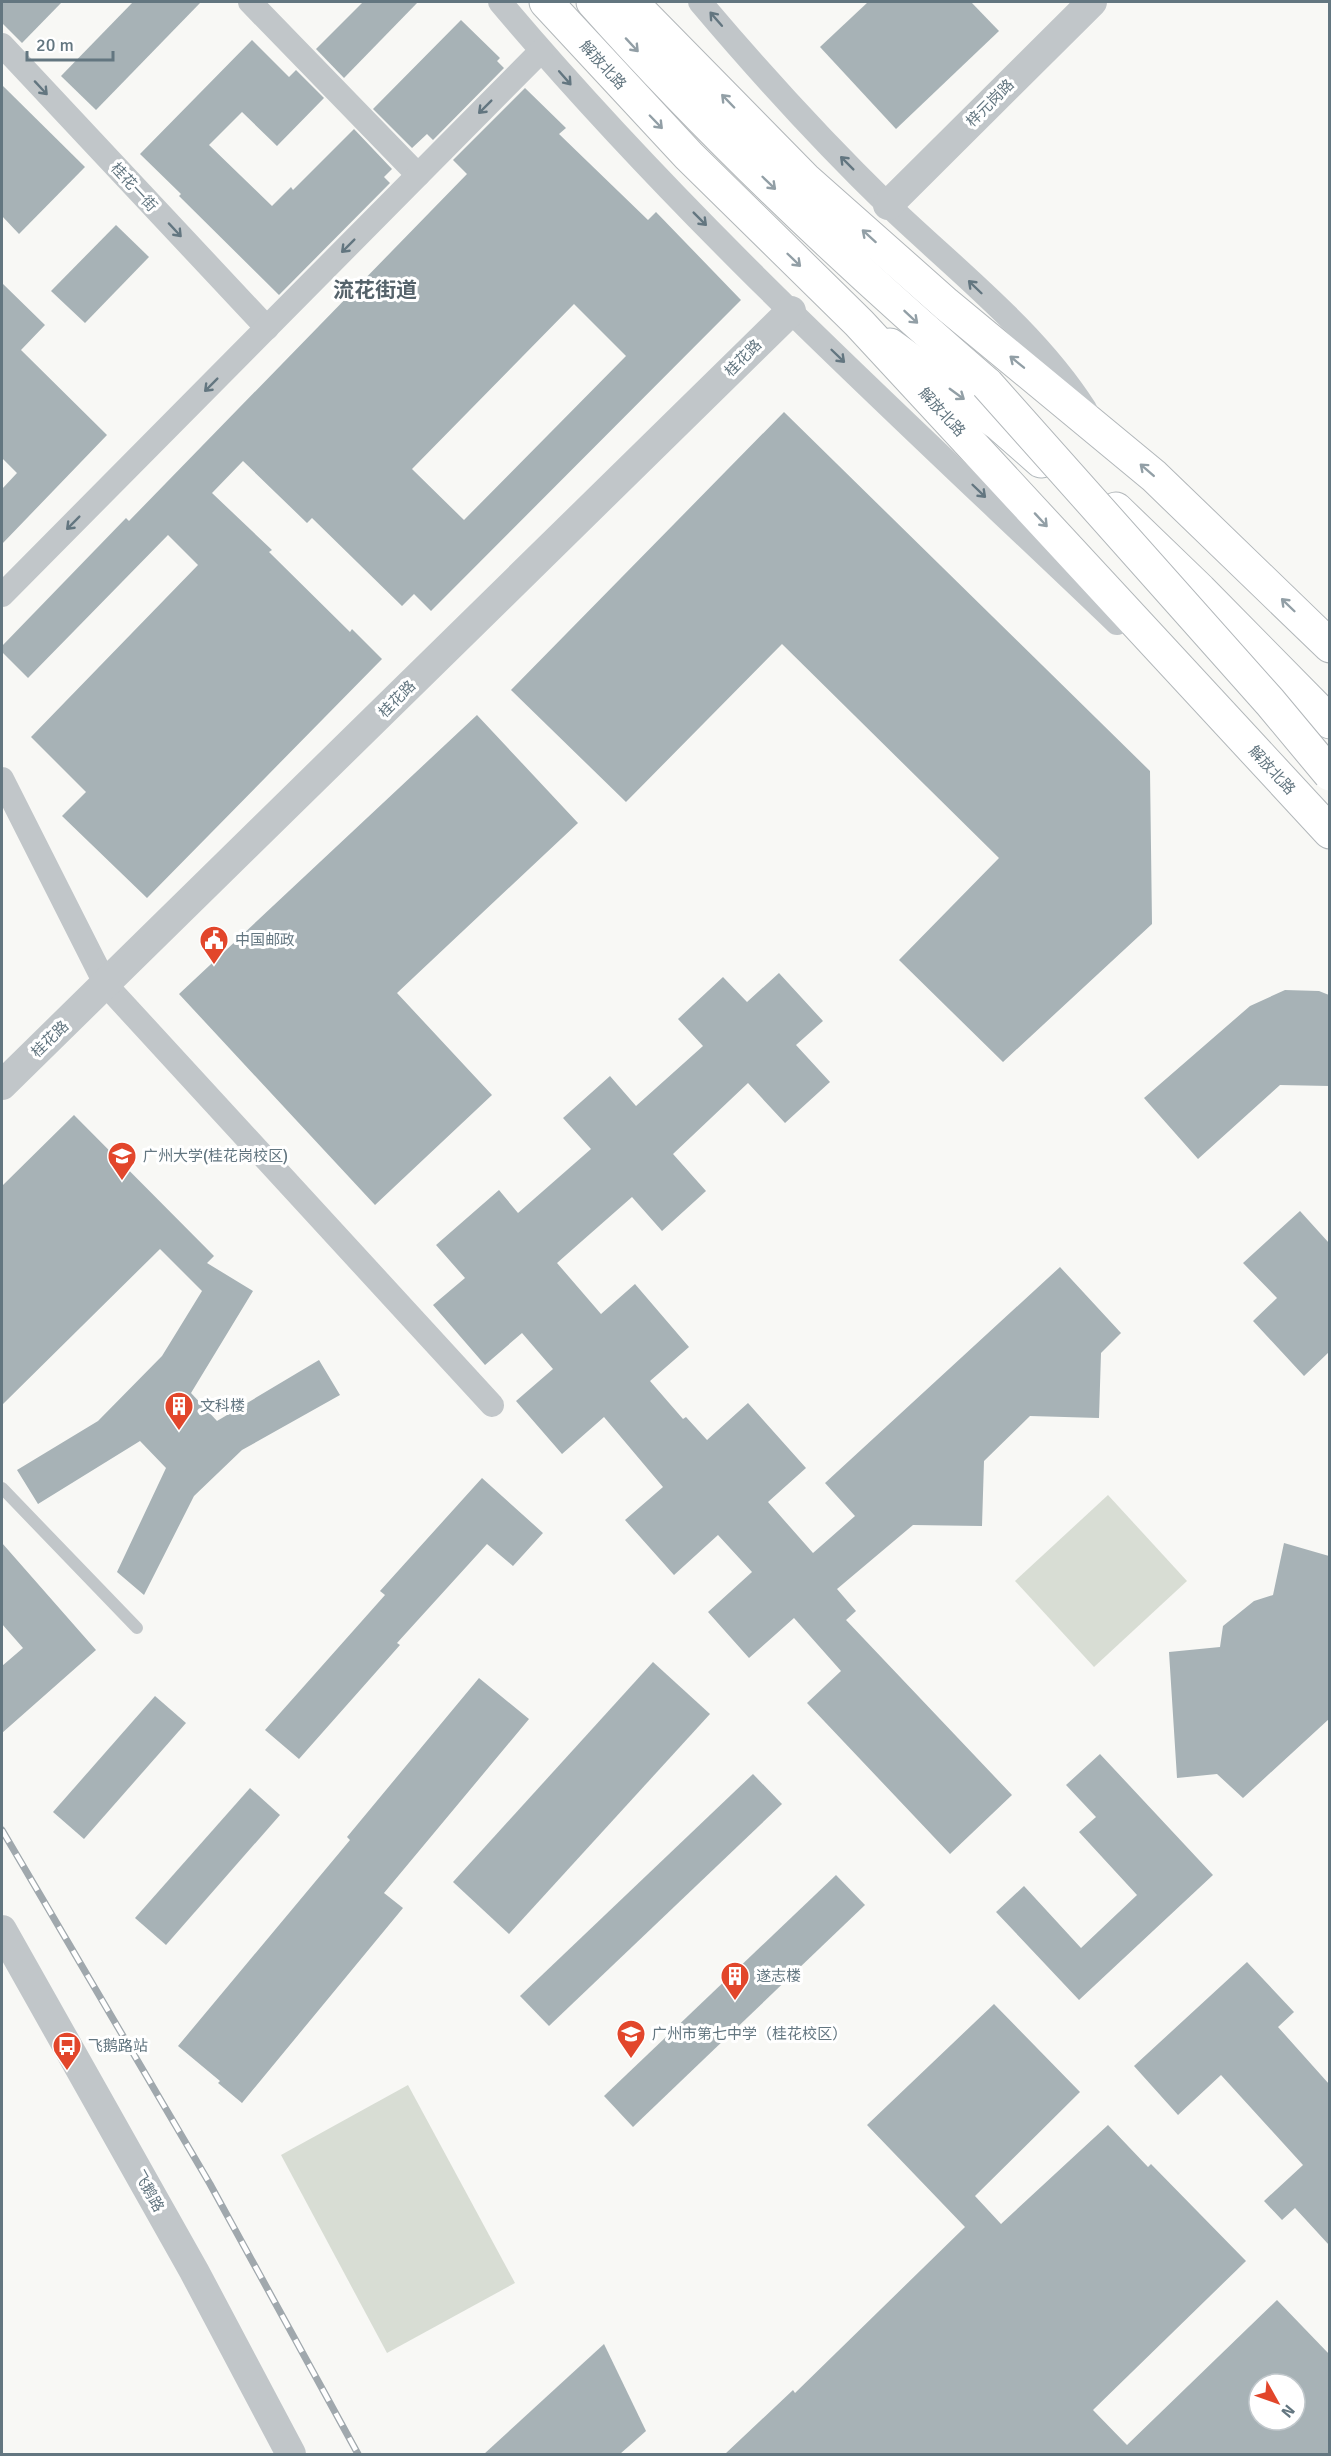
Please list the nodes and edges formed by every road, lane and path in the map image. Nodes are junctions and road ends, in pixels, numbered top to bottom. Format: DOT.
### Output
graph roads {
  1 [pos="250,2"];
  2 [pos="500,2"];
  3 [pos="546,2"];
  4 [pos="592,2"];
  5 [pos="631,2"];
  6 [pos="700,2"];
  7 [pos="1092,2"];
  8 [pos="2,45"];
  9 [pos="541,51"];
  10 [pos="418,175"];
  11 [pos="888,205"];
  12 [pos="791,311"];
  13 [pos="859,323"];
  14 [pos="267,328"];
  15 [pos="987,384"];
  16 [pos="1096,426"];
  17 [pos="2,595"];
  18 [pos="1329,646"];
  19 [pos="1324,734"];
  20 [pos="1329,774"];
  21 [pos="2,779"];
  22 [pos="1287,787"];
  23 [pos="1329,832"];
  24 [pos="106,985"];
  25 [pos="2,1085"];
  26 [pos="492,1405"];
  27 [pos="2,1488"];
  28 [pos="137,1628"];
  29 [pos="2,1930"];
  30 [pos="291,2454"];
  1 -- 10 [label="street"];
  2 -- 9 [label="street"];
  3 -- 13 [label="main road, 解放北路, one-way"];
  4 -- 15 [label="main road, one-way"];
  16 -- 5 [label="main road, one-way"];
  11 -- 6 [label="street, one-way"];
  7 -- 11 [label="street, 梓元岗路"];
  8 -- 14 [label="street, 桂花一街, one-way"];
  9 -- 10 [label="street, one-way"];
  9 -- 12 [label="street, one-way"];
  10 -- 14 [label="street, one-way"];
  16 -- 11 [label="street, one-way"];
  12 -- 22 [label="street, one-way"];
  12 -- 24 [label="street, 桂花路"];
  13 -- 19 [label="main road, one-way"];
  13 -- 22 [label="main road, 解放北路, one-way"];
  14 -- 17 [label="street, one-way"];
  15 -- 19 [label="main road, bridge"];
  15 -- 20 [label="main road, bridge"];
  18 -- 16 [label="main road, one-way"];
  21 -- 24 [label="street"];
  22 -- 23 [label="main road, 解放北路"];
  24 -- 25 [label="street, 桂花路"];
  24 -- 26 [label="street"];
  27 -- 28 [label="lane"];
  29 -- 30 [label="street, 飞鹅路"];
}
